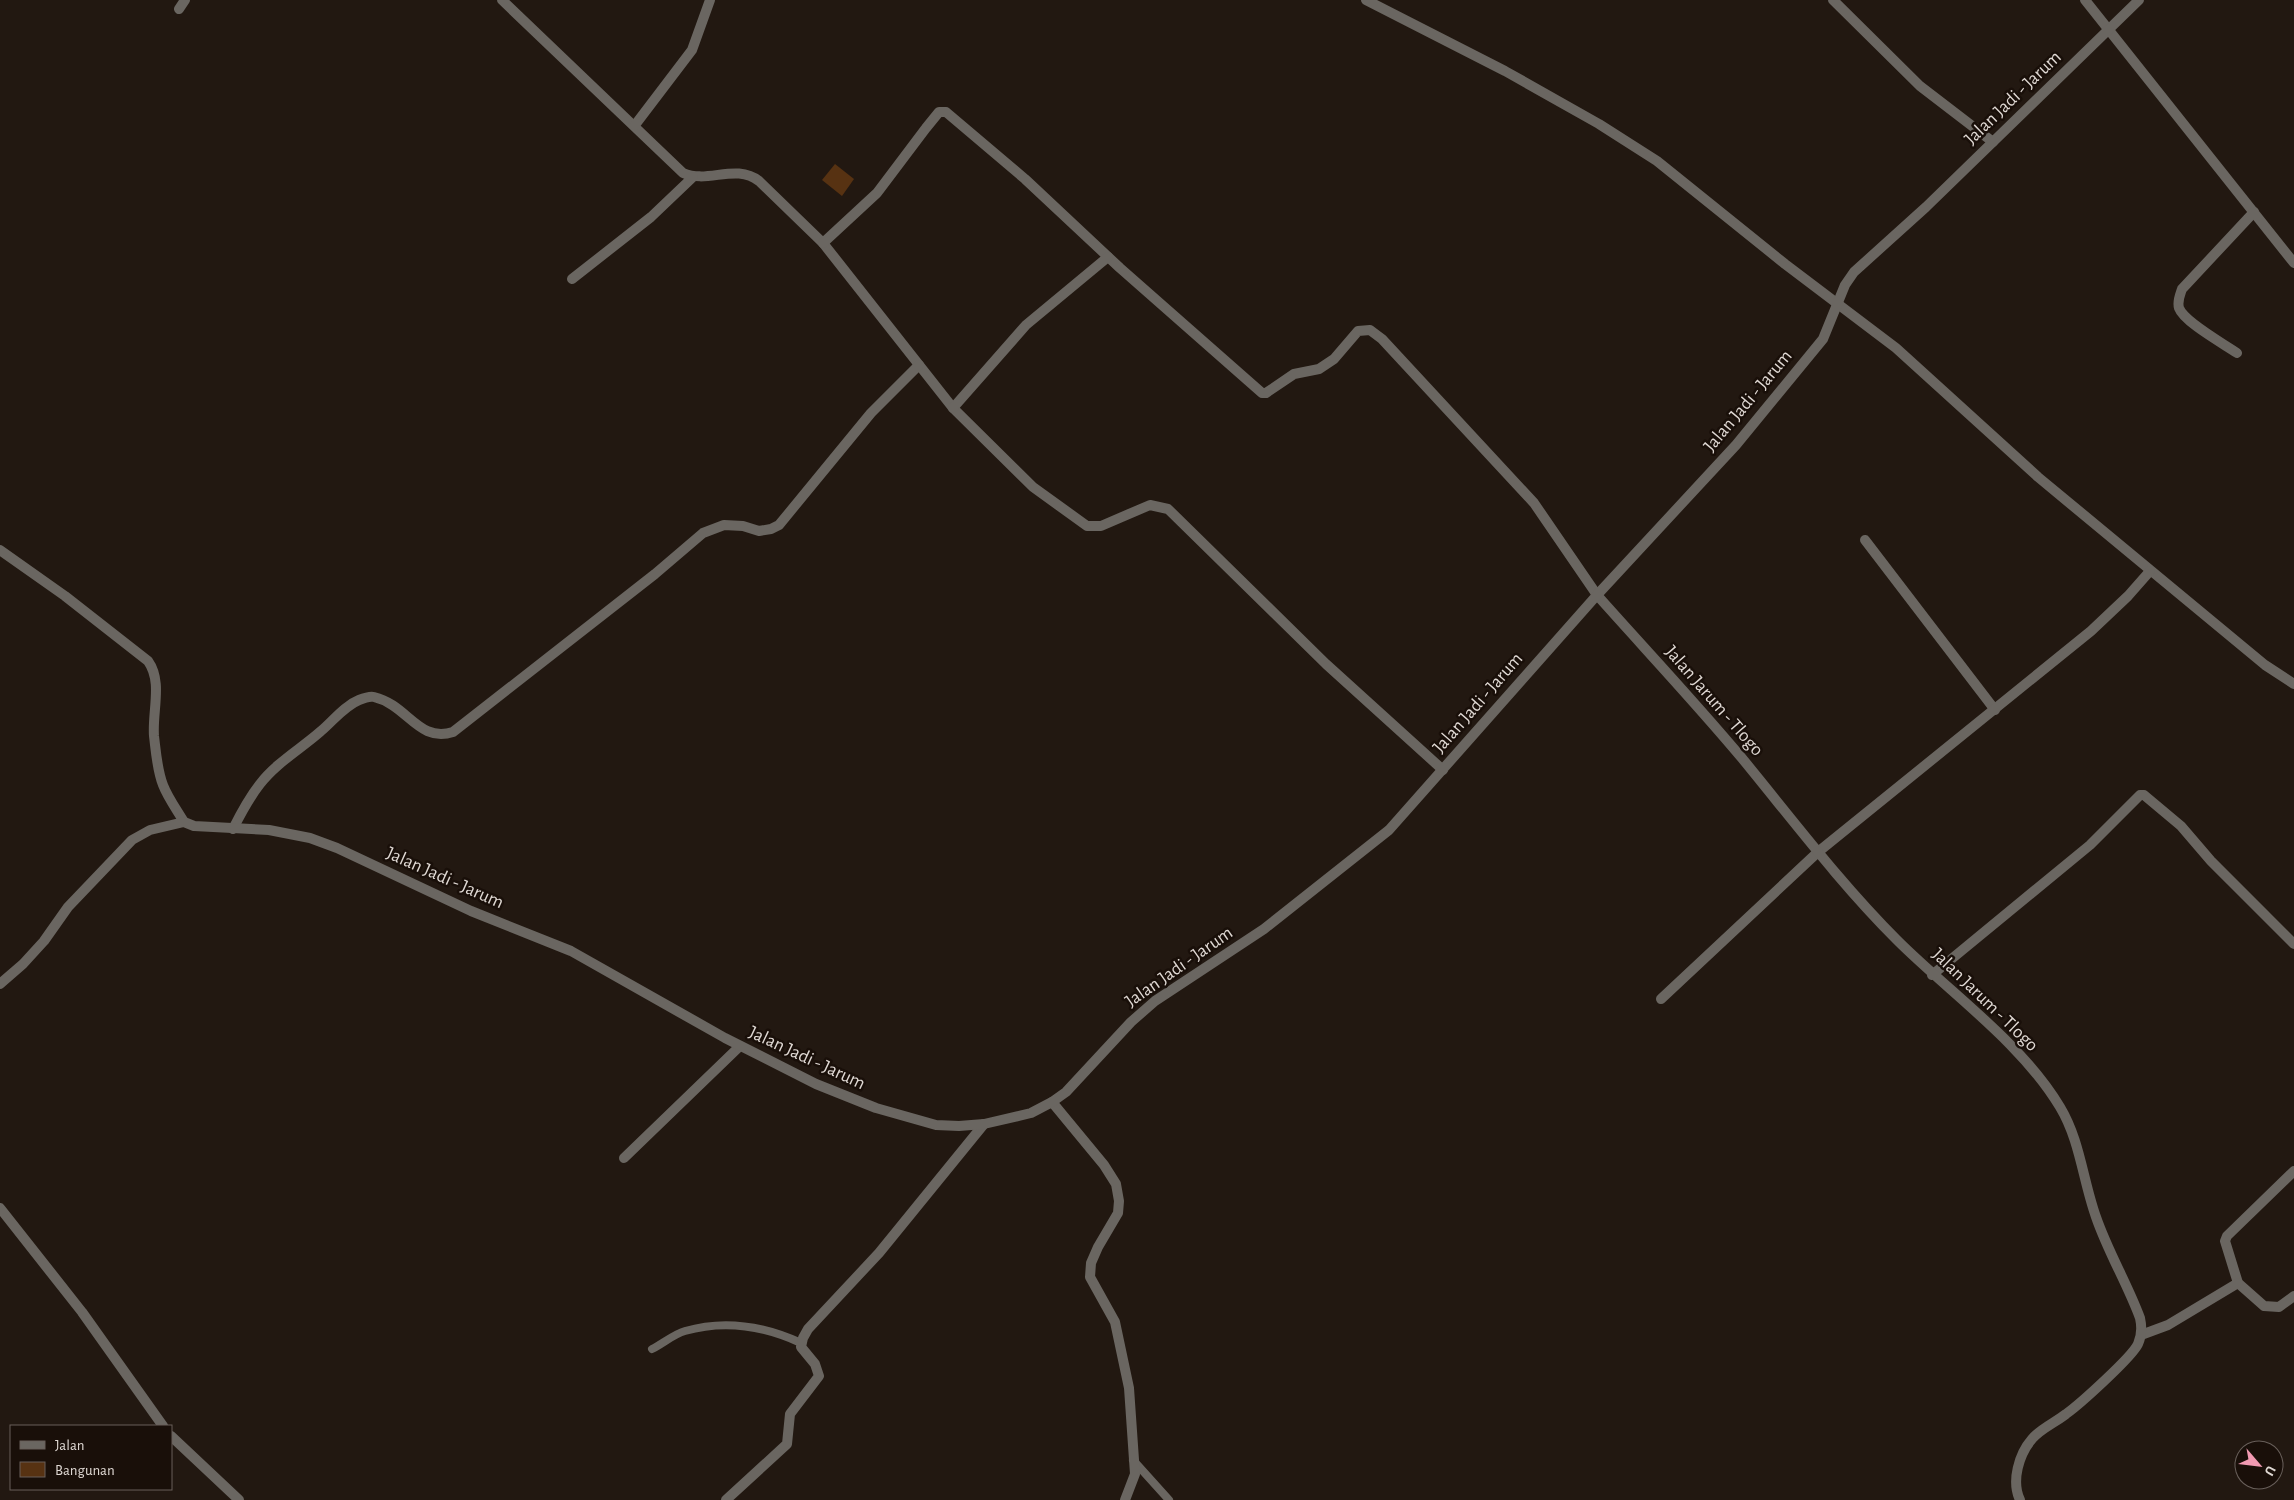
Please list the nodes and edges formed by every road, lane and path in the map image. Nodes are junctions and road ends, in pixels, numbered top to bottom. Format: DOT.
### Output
graph roads {
  1 [pos="185,0"];
  2 [pos="502,0"];
  3 [pos="710,0"];
  4 [pos="1366,0"];
  5 [pos="1832,0"];
  6 [pos="2085,0"];
  7 [pos="2139,0"];
  8 [pos="179,9"];
  9 [pos="2109,29"];
  10 [pos="635,125"];
  11 [pos="1993,142"];
  12 [pos="693,177"];
  13 [pos="2254,212"];
  14 [pos="823,243"];
  15 [pos="1108,256"];
  16 [pos="2292,257"];
  17 [pos="572,279"];
  18 [pos="1839,304"];
  19 [pos="2237,353"];
  20 [pos="919,365"];
  21 [pos="953,408"];
  22 [pos="1866,540"];
  23 [pos="0,550"];
  24 [pos="2150,571"];
  25 [pos="1597,595"];
  26 [pos="2294,684"];
  27 [pos="1995,710"];
  28 [pos="1443,770"];
  29 [pos="184,822"];
  30 [pos="233,829"];
  31 [pos="1818,852"];
  32 [pos="2294,944"];
  33 [pos="1932,975"];
  34 [pos="0,984"];
  35 [pos="1661,999"];
  36 [pos="740,1046"];
  37 [pos="1052,1102"];
  38 [pos="984,1124"];
  39 [pos="624,1158"];
  40 [pos="2294,1171"];
  41 [pos="0,1208"];
  42 [pos="2238,1283"];
  43 [pos="2294,1296"];
  44 [pos="2141,1335"];
  45 [pos="801,1343"];
  46 [pos="652,1350"];
  47 [pos="162,1425"];
  48 [pos="172,1437"];
  49 [pos="1133,1460"];
  50 [pos="239,1500"];
  51 [pos="726,1500"];
  52 [pos="1125,1500"];
  53 [pos="1169,1500"];
  54 [pos="2020,1500"];
  1 -- 8 [label="street"];
  2 -- 10 [label="street"];
  3 -- 10 [label="street"];
  4 -- 18 [label="street"];
  5 -- 11 [label="street"];
  6 -- 9 [label="street"];
  7 -- 9 [label="street, Jalan Jadi - Jarum"];
  9 -- 11 [label="street, Jalan Jadi - Jarum"];
  9 -- 13 [label="street"];
  10 -- 12 [label="street"];
  11 -- 18 [label="street, Jalan Jadi - Jarum"];
  12 -- 14 [label="street"];
  12 -- 17 [label="street"];
  13 -- 16 [label="street"];
  13 -- 19 [label="street"];
  14 -- 15 [label="street"];
  14 -- 20 [label="street"];
  15 -- 21 [label="street"];
  15 -- 25 [label="street, Jalan Jarum - Tlogo"];
  18 -- 24 [label="street"];
  18 -- 25 [label="street, Jalan Jadi - Jarum"];
  20 -- 21 [label="street"];
  20 -- 30 [label="street"];
  21 -- 28 [label="street"];
  22 -- 27 [label="street"];
  23 -- 29 [label="street"];
  24 -- 26 [label="street"];
  24 -- 27 [label="street"];
  25 -- 28 [label="street, Jalan Jadi - Jarum"];
  25 -- 31 [label="street, Jalan Jarum - Tlogo"];
  27 -- 31 [label="street"];
  28 -- 37 [label="street, Jalan Jadi - Jarum"];
  29 -- 30 [label="street, Jalan Jadi - Jarum"];
  29 -- 34 [label="street, Jalan Jadi - Jarum"];
  30 -- 36 [label="street, Jalan Jadi - Jarum"];
  31 -- 33 [label="street, Jalan Jarum - Tlogo"];
  31 -- 35 [label="street"];
  32 -- 33 [label="street"];
  33 -- 44 [label="street, Jalan Jarum - Tlogo"];
  36 -- 38 [label="street, Jalan Jadi - Jarum"];
  36 -- 39 [label="street"];
  37 -- 38 [label="street, Jalan Jadi - Jarum"];
  37 -- 49 [label="street"];
  38 -- 45 [label="street"];
  40 -- 42 [label="street"];
  41 -- 47 [label="street"];
  42 -- 43 [label="street"];
  42 -- 44 [label="street"];
  44 -- 54 [label="street"];
  45 -- 46 [label="lane"];
  45 -- 51 [label="street"];
  48 -- 50 [label="street"];
  49 -- 52 [label="street"];
  49 -- 53 [label="lane"];
}
